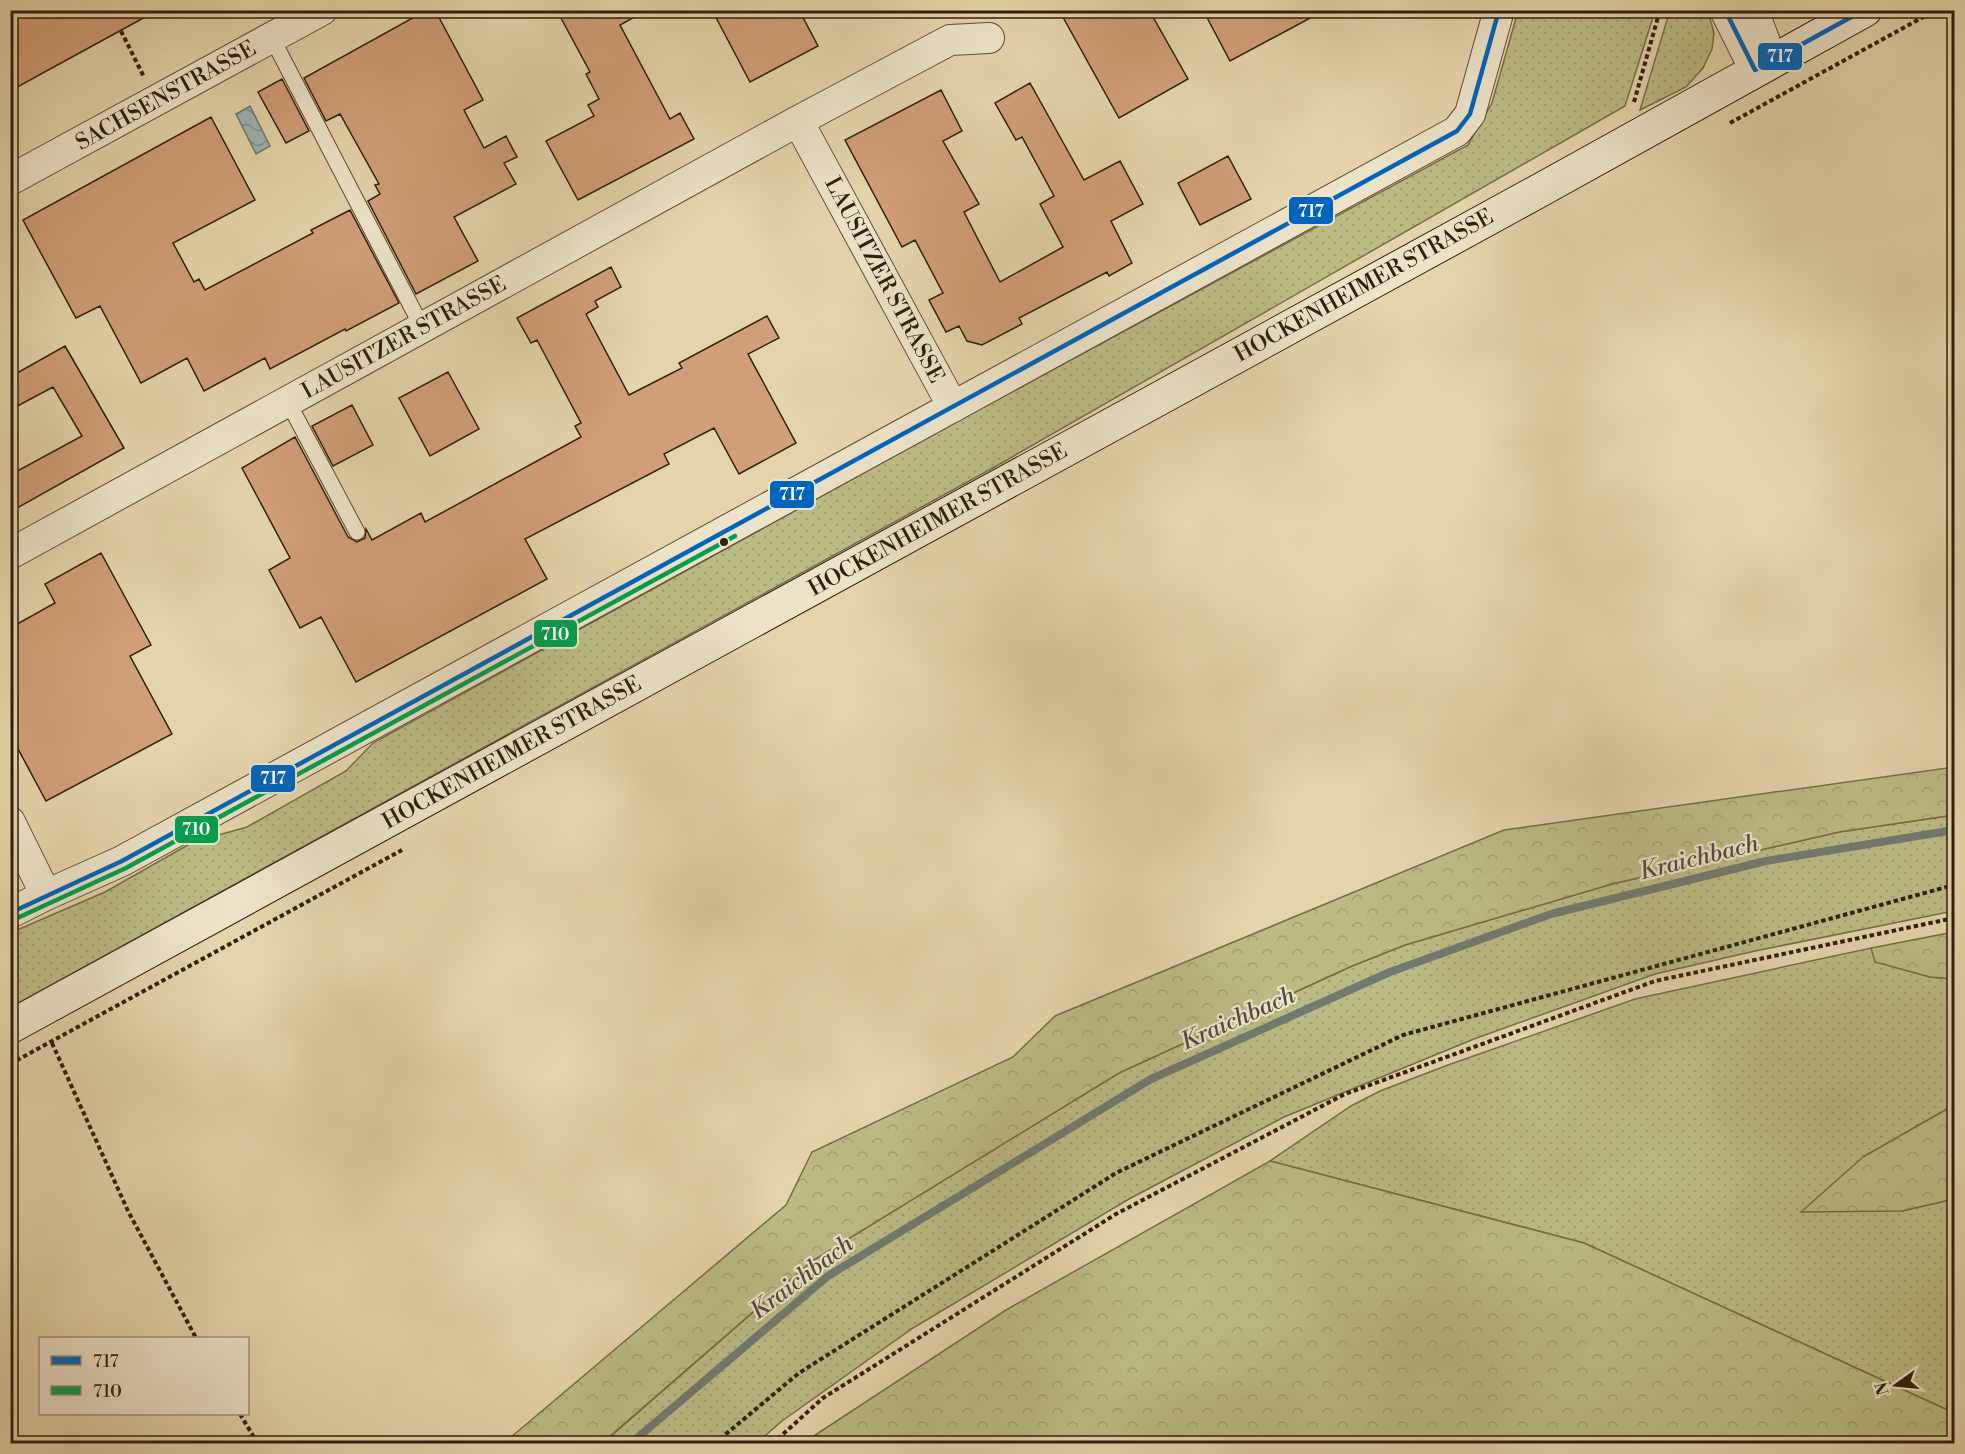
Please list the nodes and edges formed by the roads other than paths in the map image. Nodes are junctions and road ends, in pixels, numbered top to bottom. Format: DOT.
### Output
graph roads {
  1 [pos="322,10"];
  2 [pos="1499,10"];
  3 [pos="1725,10"];
  4 [pos="1753,10"];
  5 [pos="1864,11"];
  6 [pos="272,38"];
  7 [pos="989,38"];
  8 [pos="1763,65"];
  9 [pos="798,121"];
  10 [pos="10,180"];
  11 [pos="423,329"];
  12 [pos="288,402"];
  13 [pos="953,408"];
  14 [pos="357,532"];
  15 [pos="10,554"];
  16 [pos="10,822"];
  17 [pos="46,895"];
  18 [pos="10,914"];
  19 [pos="10,1028"];
  1 -- 6 [label="street, SACHSENSTRASSE"];
  2 -- 13 [label="street"];
  3 -- 8 [label="street"];
  4 -- 8 [label="street"];
  5 -- 8 [label="street, HOCKENHEIMER STRASSE"];
  6 -- 10 [label="street, SACHSENSTRASSE"];
  6 -- 11 [label="lane"];
  7 -- 9 [label="street, LAUSITZER STRASSE"];
  8 -- 19 [label="street, HOCKENHEIMER STRASSE"];
  9 -- 11 [label="street, LAUSITZER STRASSE"];
  9 -- 13 [label="street, LAUSITZER STRASSE"];
  11 -- 12 [label="street, LAUSITZER STRASSE"];
  12 -- 14 [label="lane"];
  12 -- 15 [label="street, LAUSITZER STRASSE"];
  13 -- 17 [label="street"];
  16 -- 17 [label="street"];
  17 -- 18 [label="street"];
}
